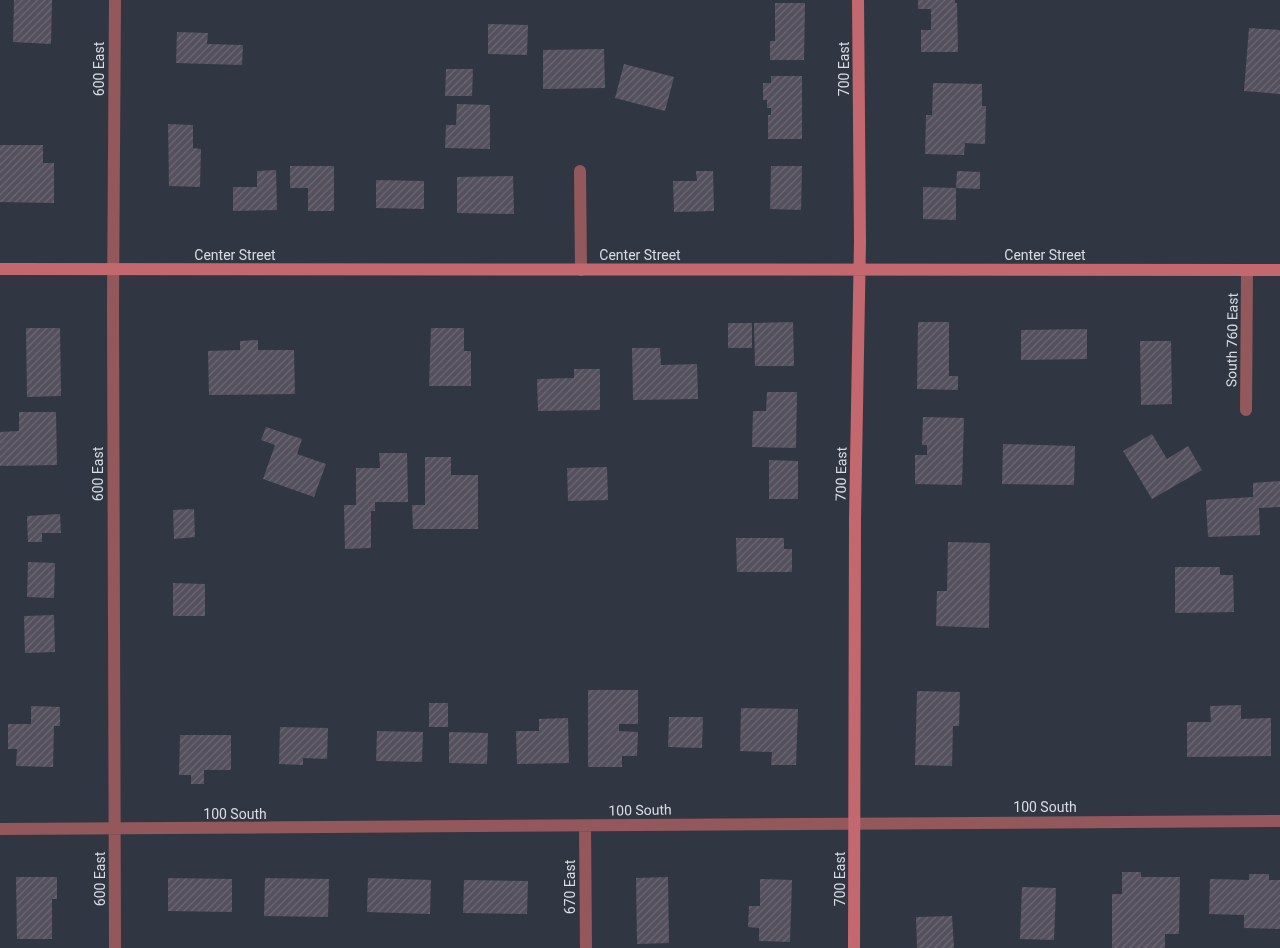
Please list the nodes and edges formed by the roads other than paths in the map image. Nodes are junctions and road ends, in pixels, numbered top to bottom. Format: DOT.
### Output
graph roads {
  1 [pos="115,0"];
  2 [pos="858,0"];
  3 [pos="580,171"];
  4 [pos="0,269"];
  5 [pos="114,269"];
  6 [pos="581,270"];
  7 [pos="860,270"];
  8 [pos="1248,270"];
  9 [pos="1280,270"];
  10 [pos="1246,410"];
  11 [pos="1280,820"];
  12 [pos="855,822"];
  13 [pos="585,826"];
  14 [pos="115,829"];
  15 [pos="0,830"];
  16 [pos="115,948"];
  17 [pos="586,948"];
  18 [pos="854,948"];
  1 -- 5 [label="street, 600 East"];
  2 -- 7 [label="street, 700 East"];
  3 -- 6 [label="street"];
  4 -- 5 [label="street, Center Street"];
  5 -- 6 [label="street, Center Street"];
  5 -- 14 [label="street, 600 East"];
  6 -- 7 [label="street, Center Street"];
  7 -- 8 [label="street, Center Street"];
  7 -- 12 [label="street, 700 East"];
  8 -- 9 [label="street, Center Street"];
  8 -- 10 [label="street, South 760 East"];
  11 -- 12 [label="street, 100 South"];
  12 -- 13 [label="street, 100 South"];
  12 -- 18 [label="street, 700 East"];
  13 -- 14 [label="street, 100 South"];
  13 -- 17 [label="street, 670 East"];
  14 -- 15 [label="street, 100 South"];
  14 -- 16 [label="street, 600 East"];
}
